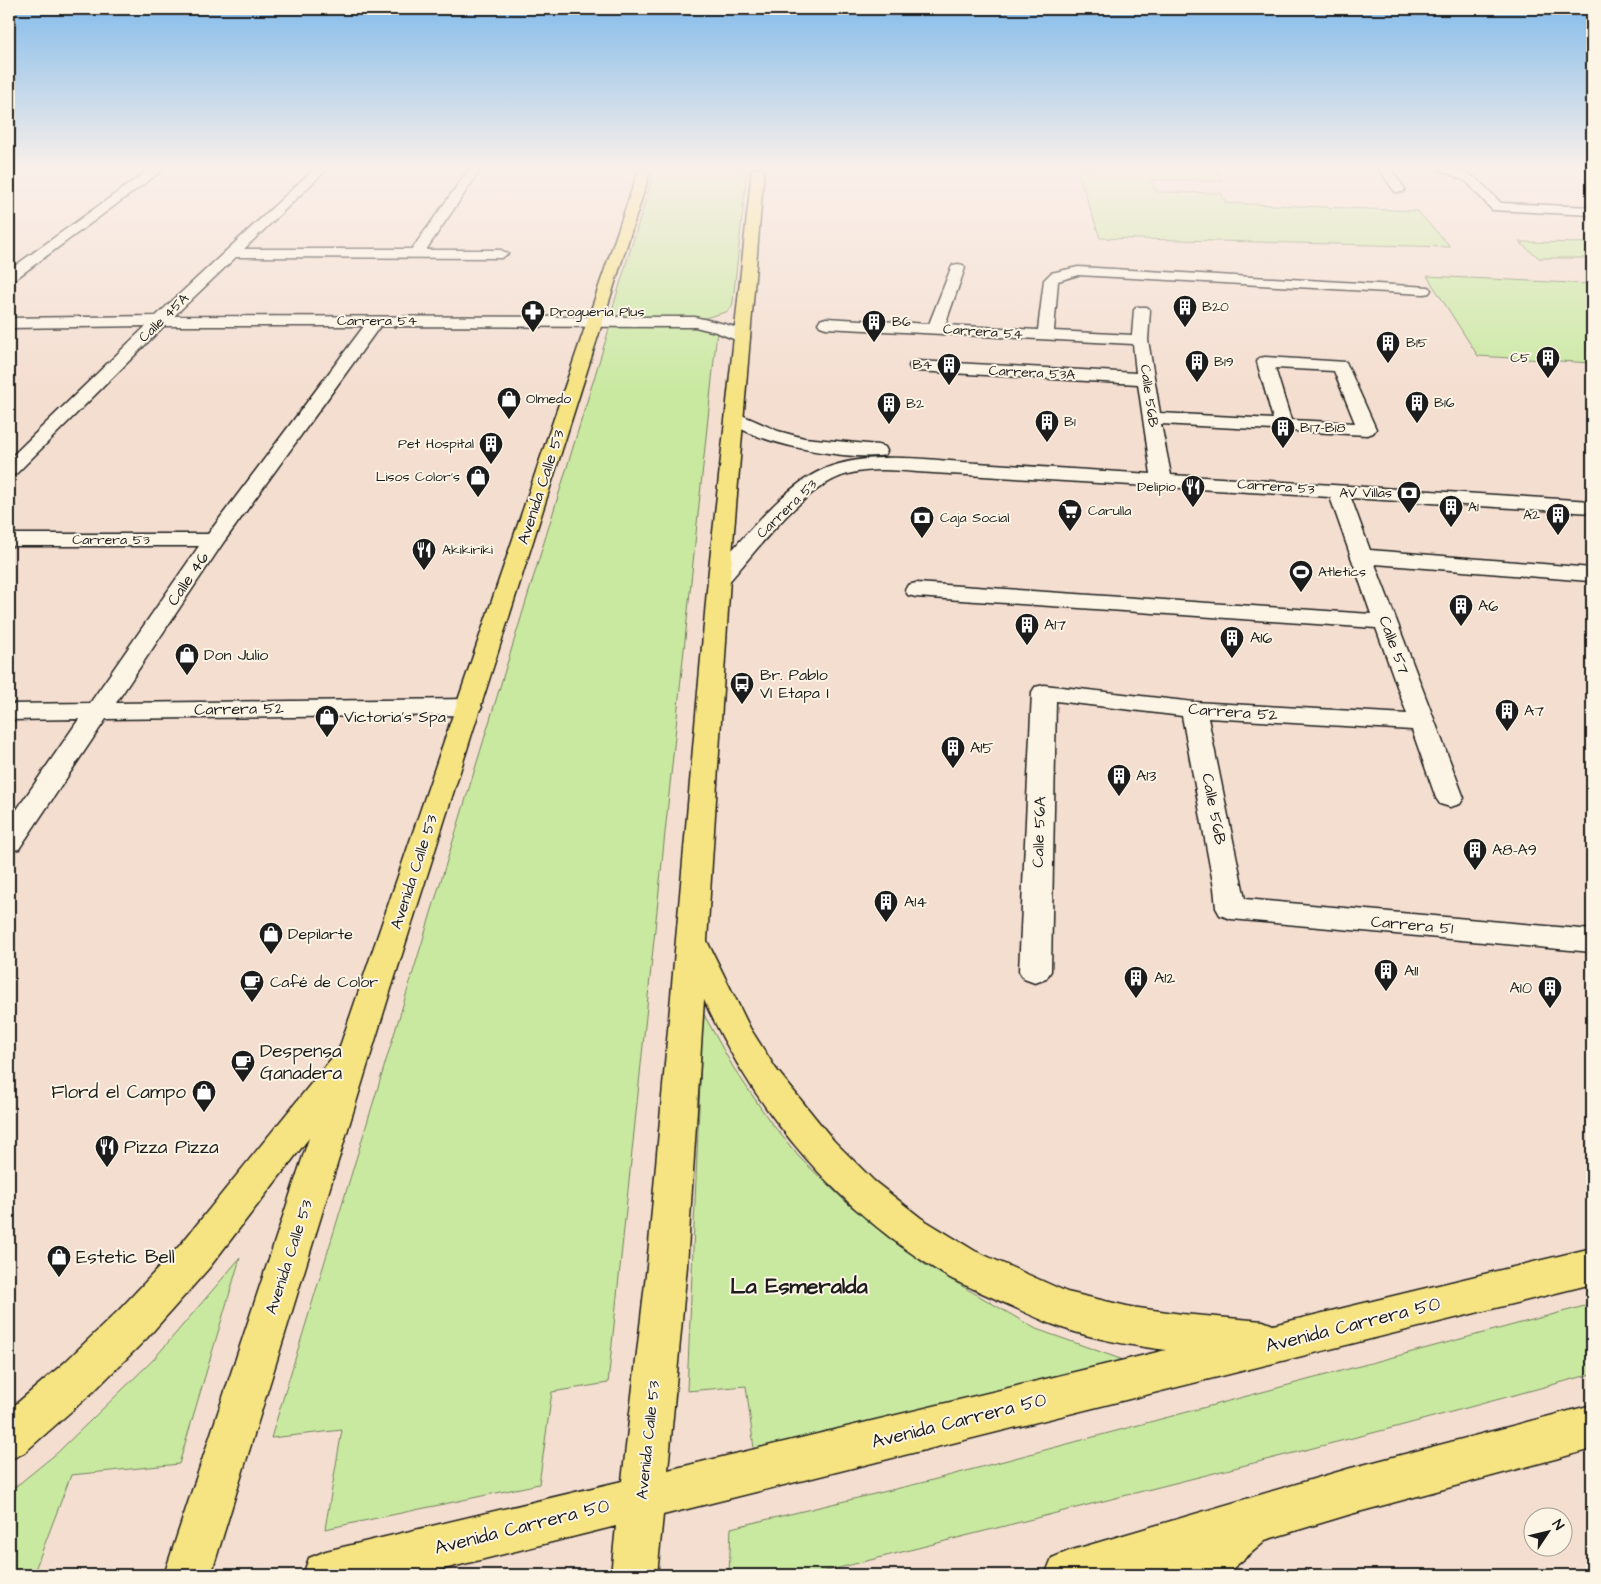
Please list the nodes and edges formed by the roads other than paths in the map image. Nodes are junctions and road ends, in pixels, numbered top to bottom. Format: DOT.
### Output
graph roads {
  1 [pos="56,243"];
  2 [pos="244,243"];
  3 [pos="424,243"];
  4 [pos="621,243"];
  5 [pos="752,243"];
  6 [pos="233,253"];
  7 [pos="417,253"];
  8 [pos="501,254"];
  9 [pos="958,268"];
  10 [pos="9,277"];
  11 [pos="1424,290"];
  12 [pos="1142,310"];
  13 [pos="160,321"];
  14 [pos="376,321"];
  15 [pos="9,322"];
  16 [pos="595,322"];
  17 [pos="826,323"];
  18 [pos="935,329"];
  19 [pos="742,336"];
  20 [pos="1045,336"];
  21 [pos="1140,340"];
  22 [pos="917,366"];
  23 [pos="1147,379"];
  24 [pos="734,417"];
  25 [pos="1153,418"];
  26 [pos="1284,425"];
  27 [pos="960,468"];
  28 [pos="9,470"];
  29 [pos="1162,480"];
  30 [pos="1338,491"];
  31 [pos="1592,507"];
  32 [pos="9,540"];
  33 [pos="214,540"];
  34 [pos="1362,556"];
  35 [pos="1589,574"];
  36 [pos="719,579"];
  37 [pos="916,590"];
  38 [pos="1386,622"];
  39 [pos="1044,692"];
  40 [pos="469,707"];
  41 [pos="1194,710"];
  42 [pos="99,711"];
  43 [pos="9,712"];
  44 [pos="1422,723"];
  45 [pos="1450,798"];
  46 [pos="9,842"];
  47 [pos="1232,908"];
  48 [pos="692,940"];
  49 [pos="1592,941"];
  50 [pos="1035,971"];
  51 [pos="354,1054"];
  52 [pos="1592,1266"];
  53 [pos="1287,1342"];
  54 [pos="1592,1427"];
  55 [pos="9,1438"];
  56 [pos="642,1498"];
  57 [pos="1256,1519"];
  58 [pos="187,1575"];
  59 [pos="326,1575"];
  60 [pos="634,1575"];
  61 [pos="1069,1575"];
  62 [pos="1188,1575"];
  1 -- 10 [label="street"];
  2 -- 6 [label="street, Calle 45A"];
  3 -- 7 [label="street"];
  4 -- 16 [label="main road, Avenida Calle 53"];
  5 -- 19 [label="main road, Avenida Calle 53"];
  6 -- 7 [label="street"];
  6 -- 13 [label="street, Calle 45A"];
  7 -- 8 [label="street"];
  9 -- 18 [label="street"];
  11 -- 20 [label="street"];
  12 -- 21 [label="street, Calle 56B"];
  13 -- 14 [label="street, Carrera 54"];
  13 -- 15 [label="street, Carrera 54"];
  13 -- 28 [label="street, Calle 45A"];
  14 -- 16 [label="street, Carrera 54"];
  14 -- 33 [label="street, Calle 46"];
  16 -- 19 [label="street, Carrera 54"];
  16 -- 40 [label="main road, Avenida Calle 53"];
  17 -- 18 [label="street, Carrera 54"];
  18 -- 20 [label="street, Carrera 54"];
  19 -- 24 [label="main road, Avenida Calle 53"];
  20 -- 21 [label="street, Carrera 54"];
  21 -- 23 [label="street, Calle 56B"];
  22 -- 23 [label="street, Carrera 53A"];
  23 -- 25 [label="street, Calle 56B"];
  24 -- 27 [label="street, Carrera 53"];
  24 -- 36 [label="main road, Avenida Calle 53"];
  25 -- 26 [label="street"];
  25 -- 29 [label="street, Calle 56B"];
  26 -- 26 [label="street"];
  27 -- 29 [label="street, Carrera 53"];
  27 -- 36 [label="street, Carrera 53"];
  29 -- 30 [label="street, Carrera 53"];
  30 -- 31 [label="street, Carrera 53"];
  30 -- 34 [label="street, Calle 57"];
  32 -- 33 [label="street, Carrera 53"];
  33 -- 42 [label="street, Calle 46"];
  34 -- 35 [label="street"];
  34 -- 38 [label="street, Calle 57"];
  36 -- 48 [label="main road, Avenida Calle 53"];
  37 -- 38 [label="street"];
  38 -- 44 [label="street, Calle 57"];
  39 -- 41 [label="street, Carrera 52"];
  39 -- 50 [label="street, Calle 56A"];
  40 -- 42 [label="street, Carrera 52"];
  40 -- 51 [label="main road, Avenida Calle 53"];
  41 -- 44 [label="street, Carrera 52"];
  41 -- 47 [label="street, Calle 56B"];
  42 -- 43 [label="street, Carrera 52"];
  42 -- 46 [label="street, Calle 46"];
  44 -- 45 [label="street, Calle 57"];
  47 -- 49 [label="street, Carrera 51"];
  48 -- 53 [label="main road"];
  48 -- 56 [label="main road, Avenida Calle 53"];
  51 -- 55 [label="main road"];
  51 -- 58 [label="main road, Avenida Calle 53"];
  52 -- 53 [label="main road, Avenida Carrera 50"];
  53 -- 56 [label="main road, Avenida Carrera 50"];
  54 -- 57 [label="main road"];
  56 -- 59 [label="main road, Avenida Carrera 50"];
  56 -- 60 [label="main road, Avenida Calle 53"];
  57 -- 61 [label="main road"];
  57 -- 62 [label="main road"];
}
